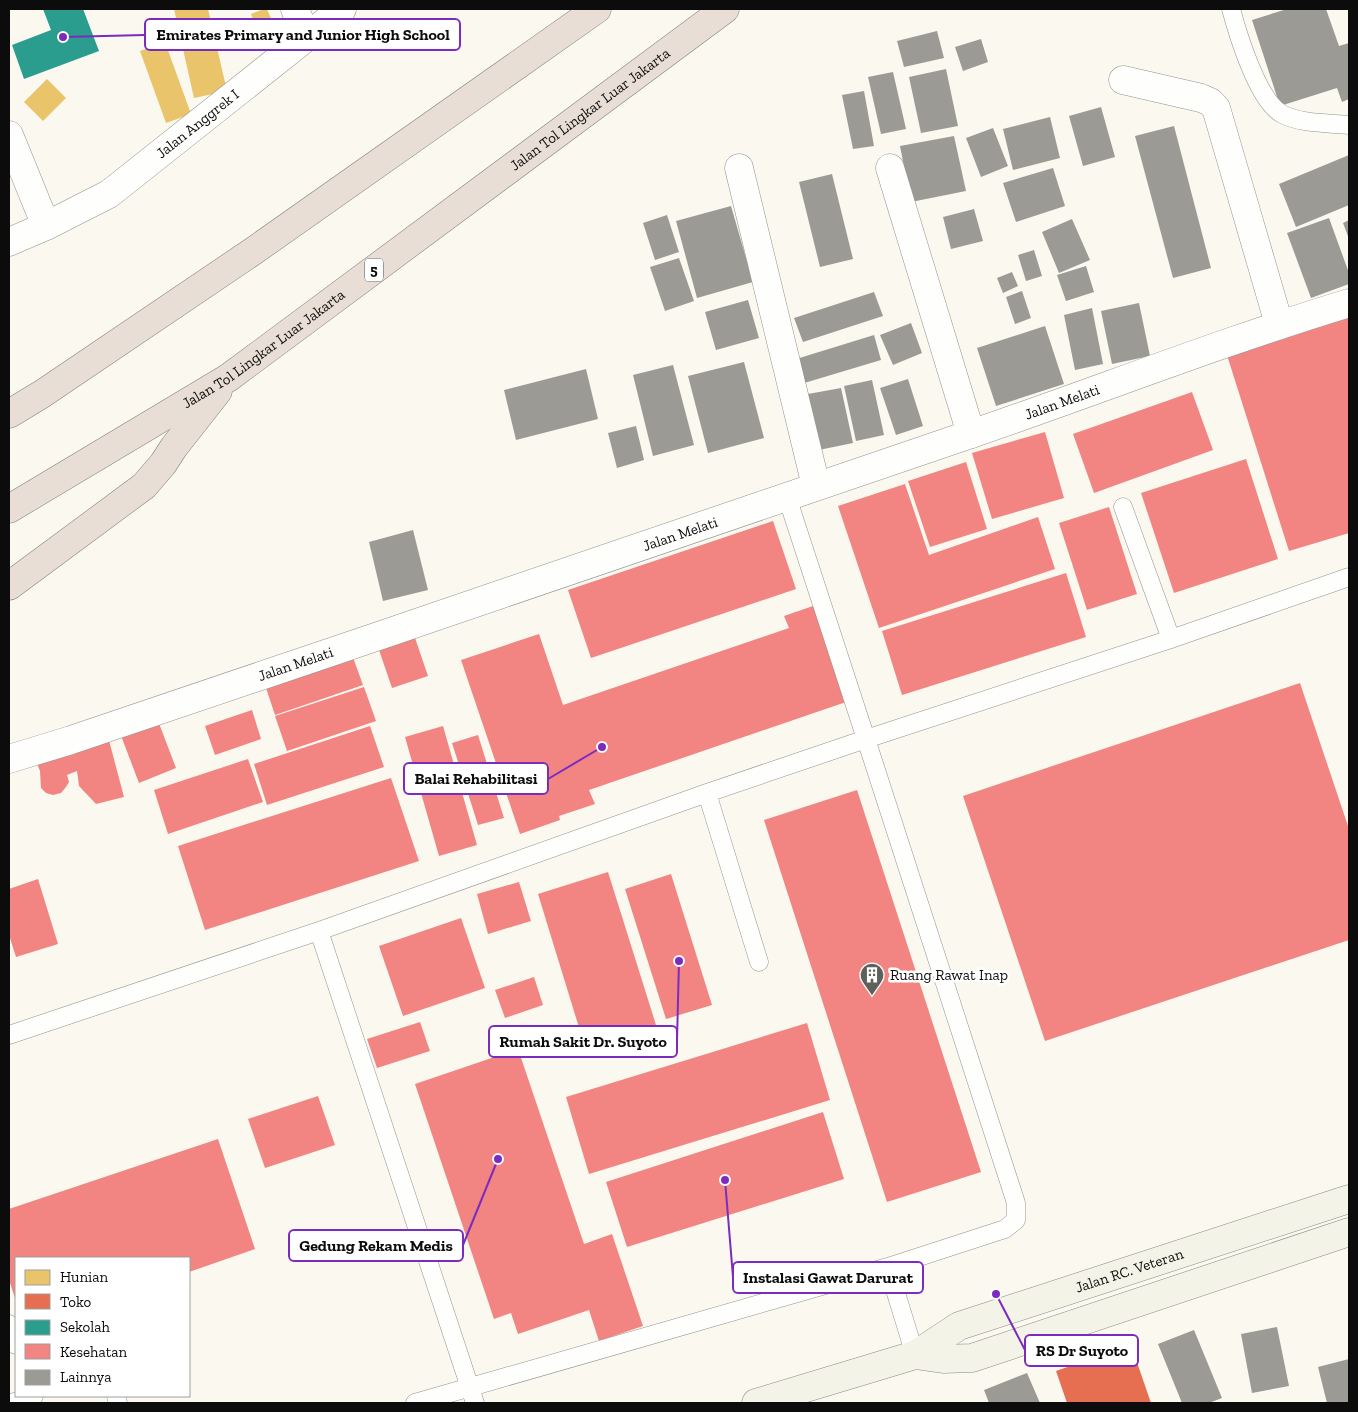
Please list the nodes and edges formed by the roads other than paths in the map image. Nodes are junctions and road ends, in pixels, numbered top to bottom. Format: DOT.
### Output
graph roads {
  1 [pos="295,9"];
  2 [pos="342,9"];
  3 [pos="597,9"];
  4 [pos="725,9"];
  5 [pos="1231,9"];
  6 [pos="306,37"];
  7 [pos="1123,80"];
  8 [pos="1349,125"];
  9 [pos="9,135"];
  10 [pos="738,168"];
  11 [pos="890,168"];
  12 [pos="46,226"];
  13 [pos="9,242"];
  14 [pos="1349,304"];
  15 [pos="1279,324"];
  16 [pos="228,378"];
  17 [pos="9,414"];
  18 [pos="971,434"];
  19 [pos="816,486"];
  20 [pos="787,497"];
  21 [pos="1123,507"];
  22 [pos="9,509"];
  23 [pos="1349,578"];
  24 [pos="9,586"];
  25 [pos="1172,639"];
  26 [pos="866,739"];
  27 [pos="9,759"];
  28 [pos="707,793"];
  29 [pos="318,931"];
  30 [pos="759,962"];
  31 [pos="9,1034"];
  32 [pos="1349,1199"];
  33 [pos="1349,1232"];
  34 [pos="888,1267"];
  35 [pos="9,1324"];
  36 [pos="15,1342"];
  37 [pos="915,1355"];
  38 [pos="472,1395"];
  39 [pos="31,1397"];
  40 [pos="11,1403"];
  41 [pos="415,1403"];
  42 [pos="756,1403"];
  1 -- 6 [label="street"];
  2 -- 6 [label="street, Jalan Anggrek I"];
  3 -- 17 [label="highway"];
  4 -- 16 [label="highway, Jalan Tol Lingkar Luar Jakarta / 5"];
  5 -- 8 [label="lane"];
  6 -- 12 [label="street, Jalan Anggrek I"];
  7 -- 15 [label="street"];
  9 -- 12 [label="street"];
  10 -- 19 [label="street"];
  11 -- 18 [label="street"];
  12 -- 13 [label="street, Jalan Anggrek I"];
  14 -- 15 [label="street, Jalan Melati"];
  15 -- 18 [label="street, Jalan Melati"];
  16 -- 22 [label="highway, Jalan Tol Lingkar Luar Jakarta / 5"];
  16 -- 24 [label="highway"];
  18 -- 19 [label="street, Jalan Melati"];
  19 -- 20 [label="street, Jalan Melati"];
  20 -- 26 [label="lane"];
  20 -- 27 [label="street, Jalan Melati"];
  21 -- 25 [label="lane"];
  23 -- 25 [label="lane"];
  25 -- 26 [label="lane"];
  26 -- 28 [label="lane"];
  26 -- 34 [label="lane"];
  28 -- 29 [label="lane"];
  28 -- 30 [label="lane"];
  29 -- 31 [label="lane"];
  29 -- 38 [label="lane"];
  32 -- 37 [label="main road, Jalan RC. Veteran"];
  33 -- 37 [label="main road, Jalan RC. Veteran"];
  34 -- 37 [label="lane"];
  34 -- 38 [label="lane"];
  35 -- 36 [label="lane"];
  37 -- 42 [label="main road, Jalan RC. Veteran"];
  38 -- 41 [label="lane"];
  39 -- 40 [label="lane"];
}
